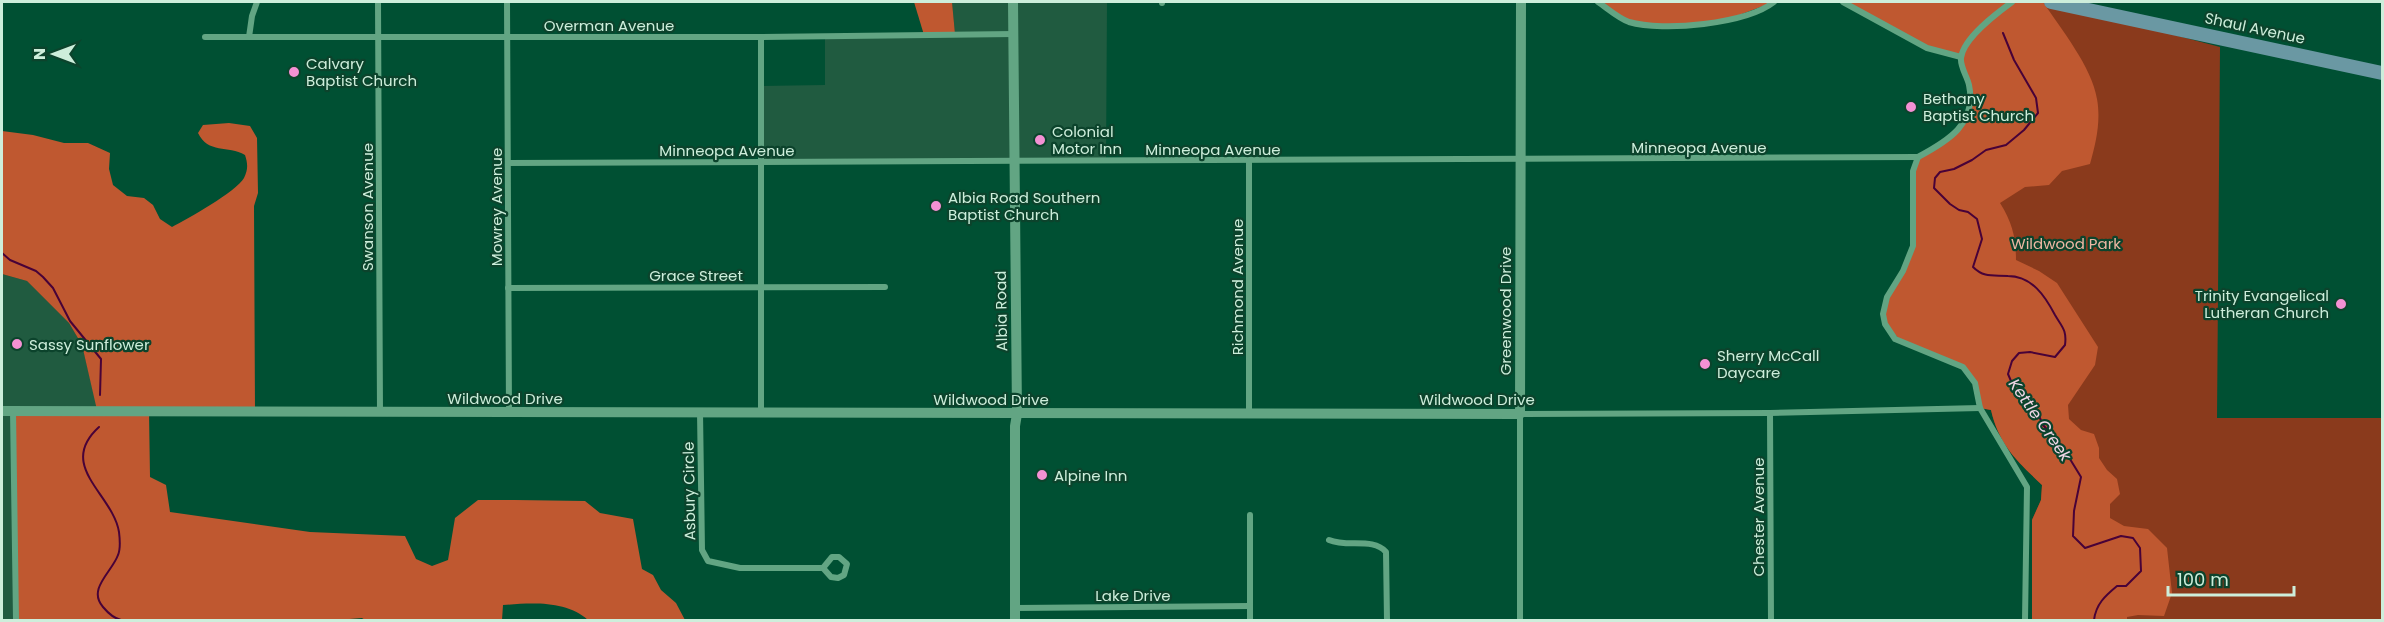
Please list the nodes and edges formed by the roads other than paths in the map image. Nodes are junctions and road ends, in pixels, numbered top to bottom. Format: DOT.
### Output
graph roads {
  1 [pos="257,2"];
  2 [pos="378,2"];
  3 [pos="507,2"];
  4 [pos="1013,2"];
  5 [pos="1521,2"];
  6 [pos="1598,2"];
  7 [pos="1774,2"];
  8 [pos="1843,2"];
  9 [pos="2012,2"];
  10 [pos="2050,2"];
  11 [pos="1014,34"];
  12 [pos="378,36"];
  13 [pos="205,37"];
  14 [pos="249,37"];
  15 [pos="507,37"];
  16 [pos="760,37"];
  17 [pos="1961,57"];
  18 [pos="2382,73"];
  19 [pos="1918,157"];
  20 [pos="1249,160"];
  21 [pos="1520,160"];
  22 [pos="762,161"];
  23 [pos="1015,162"];
  24 [pos="508,163"];
  25 [pos="761,287"];
  26 [pos="885,287"];
  27 [pos="508,288"];
  28 [pos="1980,408"];
  29 [pos="2,411"];
  30 [pos="13,411"];
  31 [pos="700,411"];
  32 [pos="761,412"];
  33 [pos="380,413"];
  34 [pos="508,413"];
  35 [pos="1770,413"];
  36 [pos="1017,414"];
  37 [pos="1249,414"];
  38 [pos="1520,414"];
  39 [pos="1250,514"];
  40 [pos="1329,540"];
  41 [pos="823,568"];
  42 [pos="1250,606"];
  43 [pos="1015,608"];
  44 [pos="16,621"];
  45 [pos="1015,621"];
  46 [pos="1250,621"];
  47 [pos="1387,621"];
  48 [pos="1520,621"];
  49 [pos="1771,621"];
  50 [pos="2025,621"];
  1 -- 14 [label="street"];
  2 -- 12 [label="street, Swanson Avenue"];
  3 -- 15 [label="street, Mowrey Avenue"];
  4 -- 11 [label="street, Albia Road"];
  5 -- 21 [label="street, Greenwood Drive"];
  6 -- 7 [label="street"];
  8 -- 17 [label="street"];
  9 -- 17 [label="street"];
  10 -- 18 [label="main road, Shaul Avenue"];
  11 -- 16 [label="street, Overman Avenue"];
  11 -- 23 [label="street, Albia Road"];
  12 -- 14 [label="street, Overman Avenue"];
  12 -- 15 [label="street, Overman Avenue"];
  12 -- 33 [label="street, Swanson Avenue"];
  13 -- 14 [label="street, Overman Avenue"];
  15 -- 16 [label="street, Overman Avenue"];
  15 -- 24 [label="street, Mowrey Avenue"];
  16 -- 22 [label="street"];
  17 -- 19 [label="street"];
  19 -- 21 [label="street, Minneopa Avenue"];
  19 -- 28 [label="street"];
  20 -- 21 [label="street, Minneopa Avenue"];
  20 -- 23 [label="street, Minneopa Avenue"];
  20 -- 37 [label="street, Richmond Avenue"];
  21 -- 38 [label="street, Greenwood Drive"];
  22 -- 23 [label="street, Minneopa Avenue"];
  22 -- 24 [label="street, Minneopa Avenue"];
  22 -- 25 [label="street"];
  23 -- 36 [label="street, Albia Road"];
  24 -- 27 [label="street, Mowrey Avenue"];
  25 -- 26 [label="street, Grace Street"];
  25 -- 27 [label="street, Grace Street"];
  25 -- 32 [label="street"];
  27 -- 34 [label="street, Mowrey Avenue"];
  28 -- 35 [label="street, Wildwood Drive"];
  28 -- 50 [label="street"];
  29 -- 30 [label="street, Wildwood Drive"];
  30 -- 33 [label="street, Wildwood Drive"];
  30 -- 44 [label="street"];
  31 -- 32 [label="street, Wildwood Drive"];
  31 -- 34 [label="street, Wildwood Drive"];
  31 -- 41 [label="street, Asbury Circle"];
  32 -- 36 [label="street, Wildwood Drive"];
  33 -- 34 [label="street, Wildwood Drive"];
  35 -- 38 [label="street, Wildwood Drive"];
  35 -- 49 [label="street, Chester Avenue"];
  36 -- 37 [label="street, Wildwood Drive"];
  36 -- 43 [label="street, Albia Road"];
  37 -- 38 [label="street, Wildwood Drive"];
  38 -- 48 [label="street, Greenwood Drive"];
  39 -- 42 [label="street"];
  40 -- 47 [label="street"];
  42 -- 43 [label="street, Lake Drive"];
  42 -- 46 [label="street"];
  43 -- 45 [label="street, Albia Road"];
}
